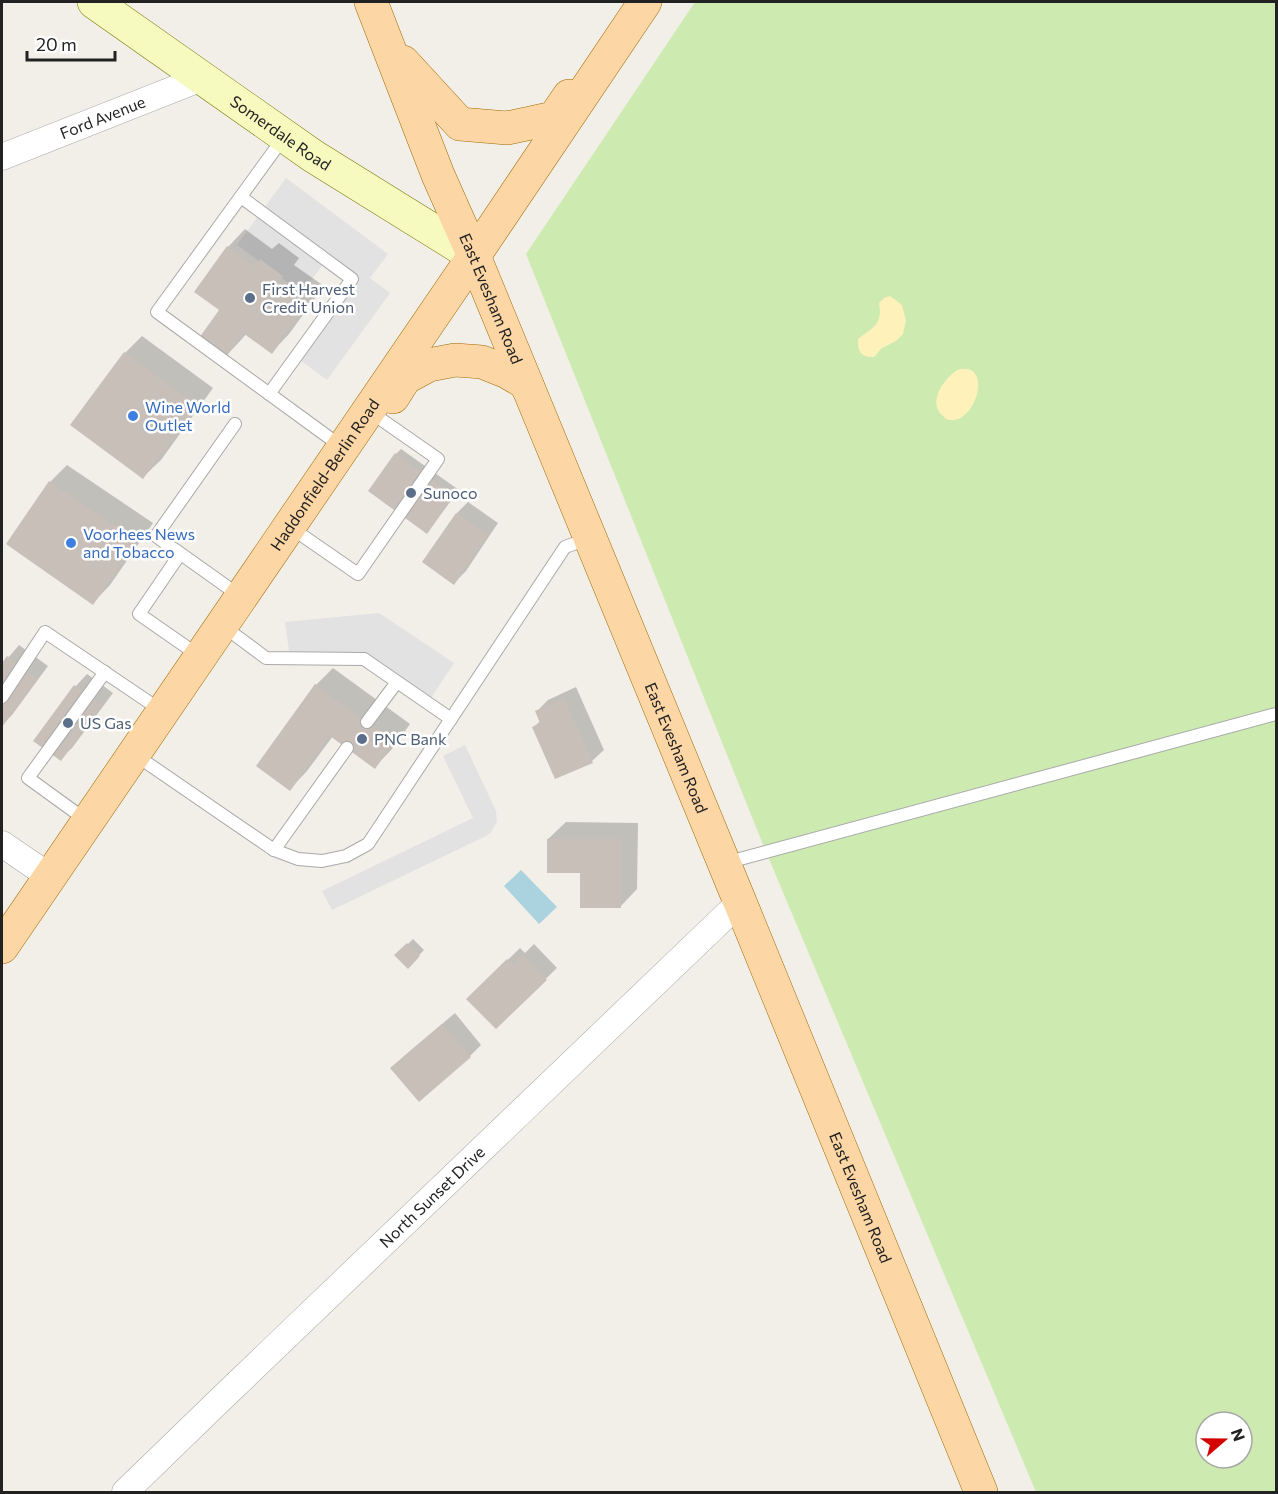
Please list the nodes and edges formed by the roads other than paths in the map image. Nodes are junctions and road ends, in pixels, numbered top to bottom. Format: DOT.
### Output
graph roads {
  1 [pos="94,2"];
  2 [pos="371,2"];
  3 [pos="645,2"];
  4 [pos="389,48"];
  5 [pos="202,78"];
  6 [pos="585,90"];
  7 [pos="285,136"];
  8 [pos="2,157"];
  9 [pos="240,197"];
  10 [pos="474,256"];
  11 [pos="528,388"];
  12 [pos="269,394"];
  13 [pos="372,405"];
  14 [pos="235,423"];
  15 [pos="343,447"];
  16 [pos="289,526"];
  17 [pos="156,536"];
  18 [pos="590,538"];
  19 [pos="241,596"];
  20 [pos="221,625"];
  21 [pos="200,657"];
  22 [pos="105,672"];
  23 [pos="397,682"];
  24 [pos="2,697"];
  25 [pos="162,711"];
  26 [pos="1276,714"];
  27 [pos="451,719"];
  28 [pos="367,722"];
  29 [pos="347,748"];
  30 [pos="133,753"];
  31 [pos="87,821"];
  32 [pos="2,844"];
  33 [pos="274,850"];
  34 [pos="724,864"];
  35 [pos="49,876"];
  36 [pos="740,902"];
  37 [pos="2,947"];
  38 [pos="126,1492"];
  39 [pos="981,1492"];
  1 -- 5 [label="main road, Somerdale Road"];
  2 -- 4 [label="main road, East Evesham Road"];
  3 -- 6 [label="main road, Haddonfield-Berlin Road"];
  4 -- 6 [label="main road"];
  4 -- 10 [label="main road, East Evesham Road"];
  5 -- 7 [label="main road, Somerdale Road"];
  5 -- 8 [label="street, Ford Avenue"];
  6 -- 10 [label="main road, Haddonfield-Berlin Road"];
  7 -- 9 [label="lane"];
  7 -- 10 [label="main road, Somerdale Road"];
  9 -- 12 [label="lane"];
  9 -- 12 [label="lane"];
  10 -- 11 [label="main road, East Evesham Road"];
  10 -- 13 [label="main road, Haddonfield-Berlin Road"];
  11 -- 13 [label="main road"];
  11 -- 18 [label="main road, East Evesham Road"];
  12 -- 15 [label="lane"];
  13 -- 15 [label="main road, Haddonfield-Berlin Road"];
  13 -- 16 [label="lane"];
  14 -- 17 [label="lane"];
  15 -- 16 [label="main road, Haddonfield-Berlin Road"];
  16 -- 19 [label="main road, Haddonfield-Berlin Road"];
  17 -- 19 [label="lane"];
  17 -- 21 [label="lane"];
  18 -- 27 [label="lane"];
  18 -- 34 [label="main road, East Evesham Road"];
  19 -- 20 [label="main road, Haddonfield-Berlin Road"];
  20 -- 21 [label="main road, Haddonfield-Berlin Road"];
  20 -- 23 [label="lane"];
  21 -- 25 [label="main road, Haddonfield-Berlin Road"];
  22 -- 24 [label="lane"];
  22 -- 25 [label="lane"];
  22 -- 31 [label="lane"];
  23 -- 27 [label="lane"];
  23 -- 28 [label="lane"];
  25 -- 30 [label="main road, Haddonfield-Berlin Road"];
  26 -- 34 [label="lane"];
  27 -- 33 [label="lane"];
  29 -- 33 [label="lane"];
  30 -- 31 [label="main road, Haddonfield-Berlin Road"];
  30 -- 33 [label="lane"];
  31 -- 35 [label="main road, Haddonfield-Berlin Road"];
  32 -- 35 [label="street"];
  34 -- 36 [label="main road, East Evesham Road"];
  35 -- 37 [label="main road, Haddonfield-Berlin Road"];
  36 -- 38 [label="street, North Sunset Drive"];
  36 -- 39 [label="main road, East Evesham Road"];
}
